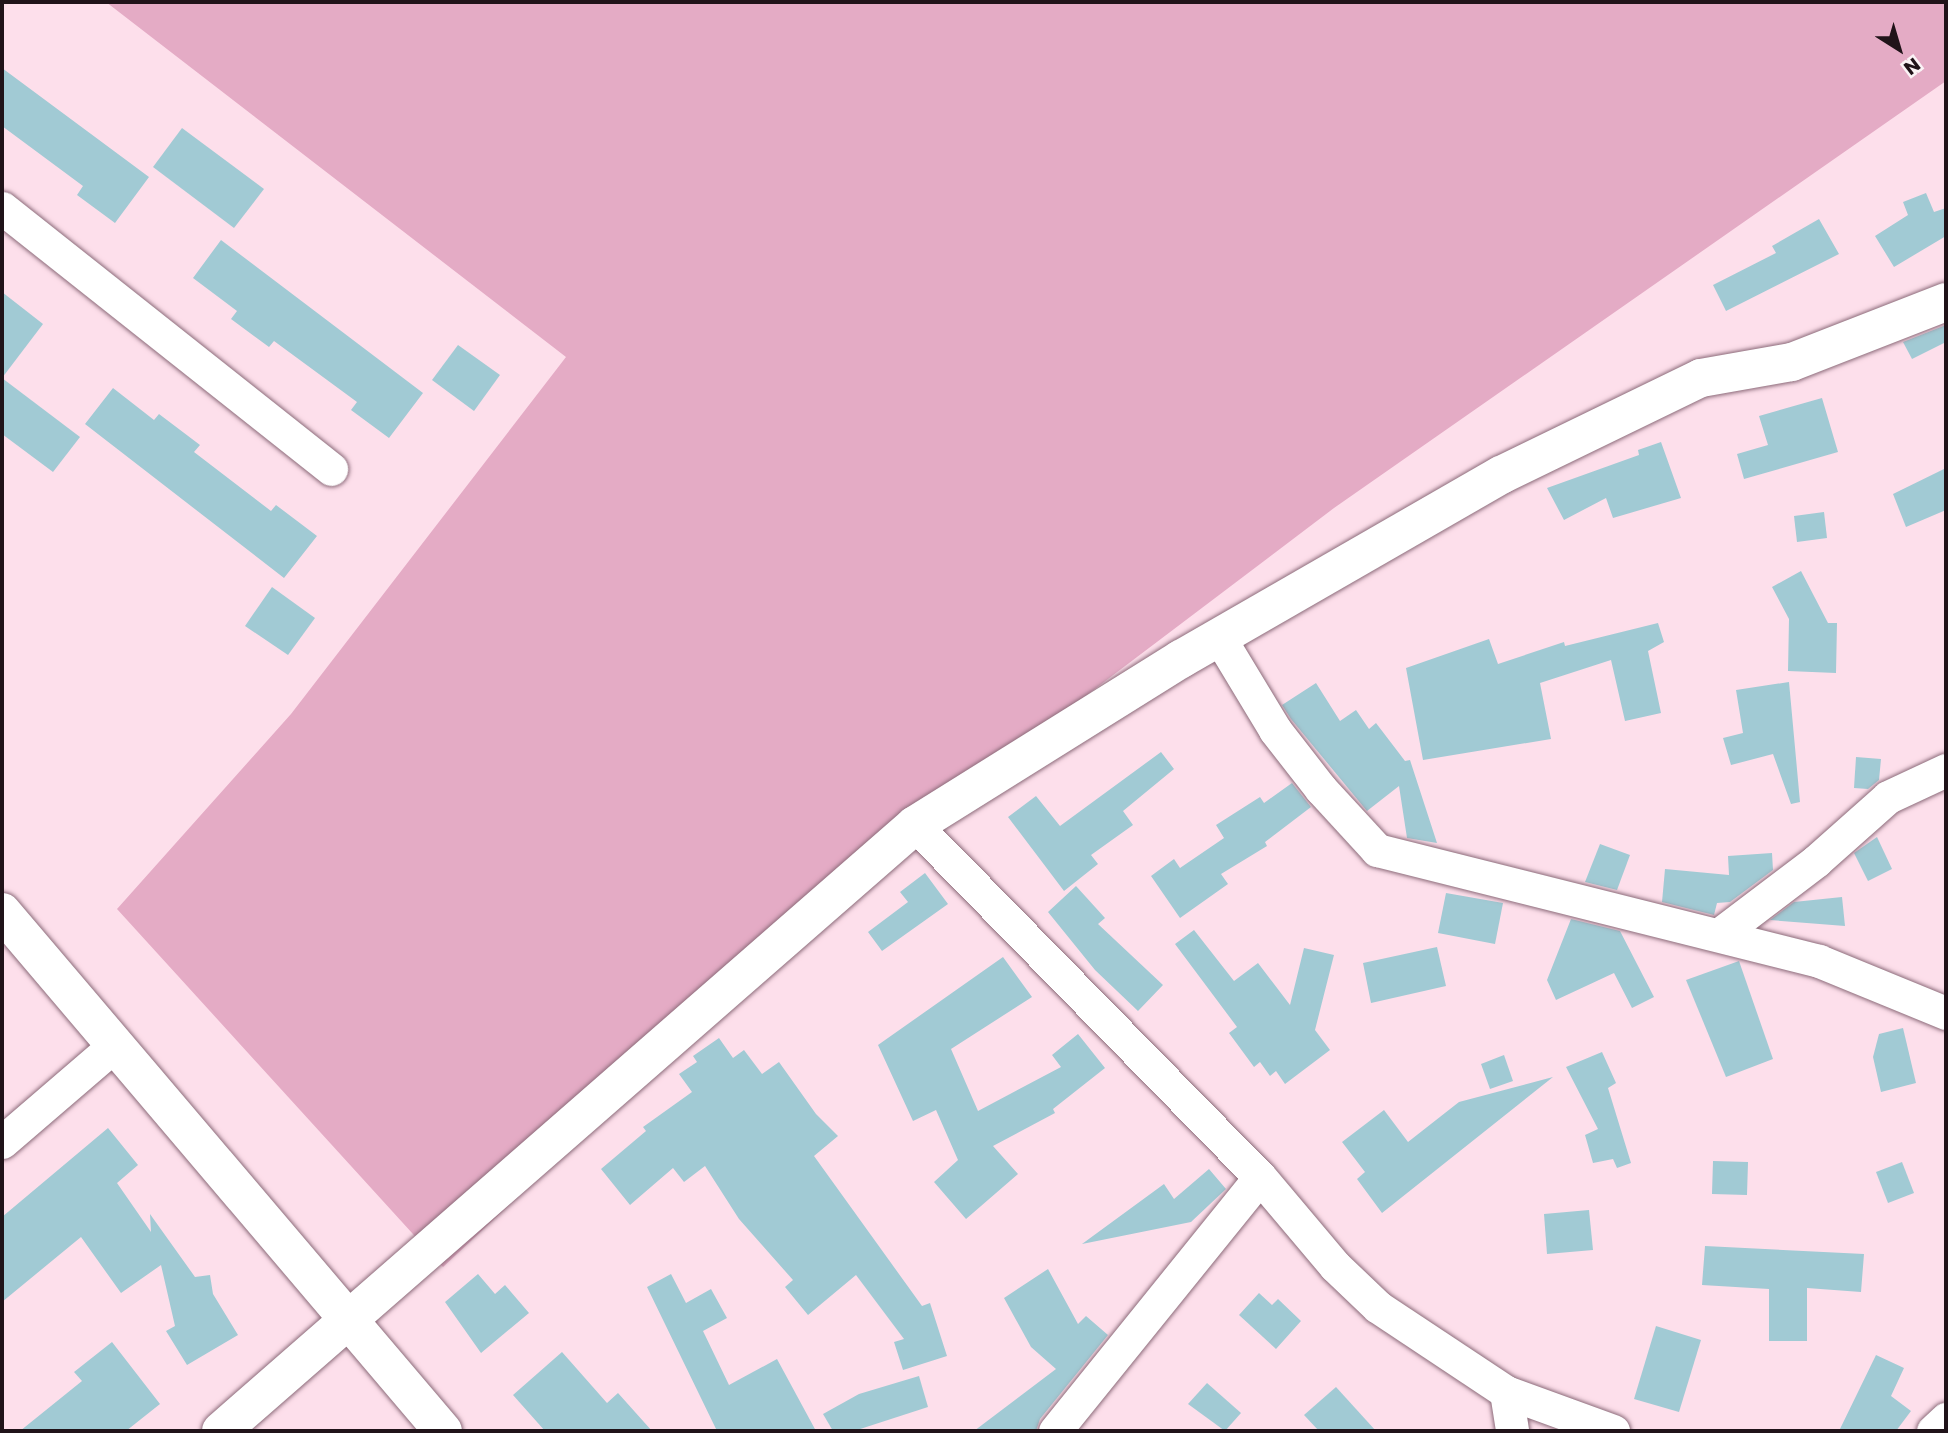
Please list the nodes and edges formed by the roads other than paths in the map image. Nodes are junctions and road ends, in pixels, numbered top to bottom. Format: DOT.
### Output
graph roads {
  1 [pos="2,208"];
  2 [pos="1946,302"];
  3 [pos="331,469"];
  4 [pos="1219,637"];
  5 [pos="1946,770"];
  6 [pos="915,825"];
  7 [pos="2,912"];
  8 [pos="1720,934"];
  9 [pos="1946,1013"];
  10 [pos="116,1044"];
  11 [pos="2,1142"];
  12 [pos="1259,1177"];
  13 [pos="347,1322"];
  14 [pos="1506,1392"];
  15 [pos="1946,1419"];
  16 [pos="220,1431"];
  17 [pos="443,1431"];
  18 [pos="1055,1431"];
  19 [pos="1512,1431"];
  20 [pos="1613,1431"];
  21 [pos="1933,1431"];
  1 -- 3 [label="street"];
  2 -- 4 [label="street"];
  4 -- 6 [label="street"];
  4 -- 8 [label="street"];
  5 -- 8 [label="street"];
  6 -- 12 [label="street"];
  6 -- 13 [label="street"];
  7 -- 10 [label="street"];
  8 -- 9 [label="street"];
  10 -- 11 [label="street"];
  10 -- 13 [label="street"];
  12 -- 14 [label="street"];
  12 -- 18 [label="street"];
  13 -- 16 [label="street"];
  13 -- 17 [label="street"];
  14 -- 19 [label="street"];
  14 -- 20 [label="street"];
  15 -- 21 [label="street"];
}
